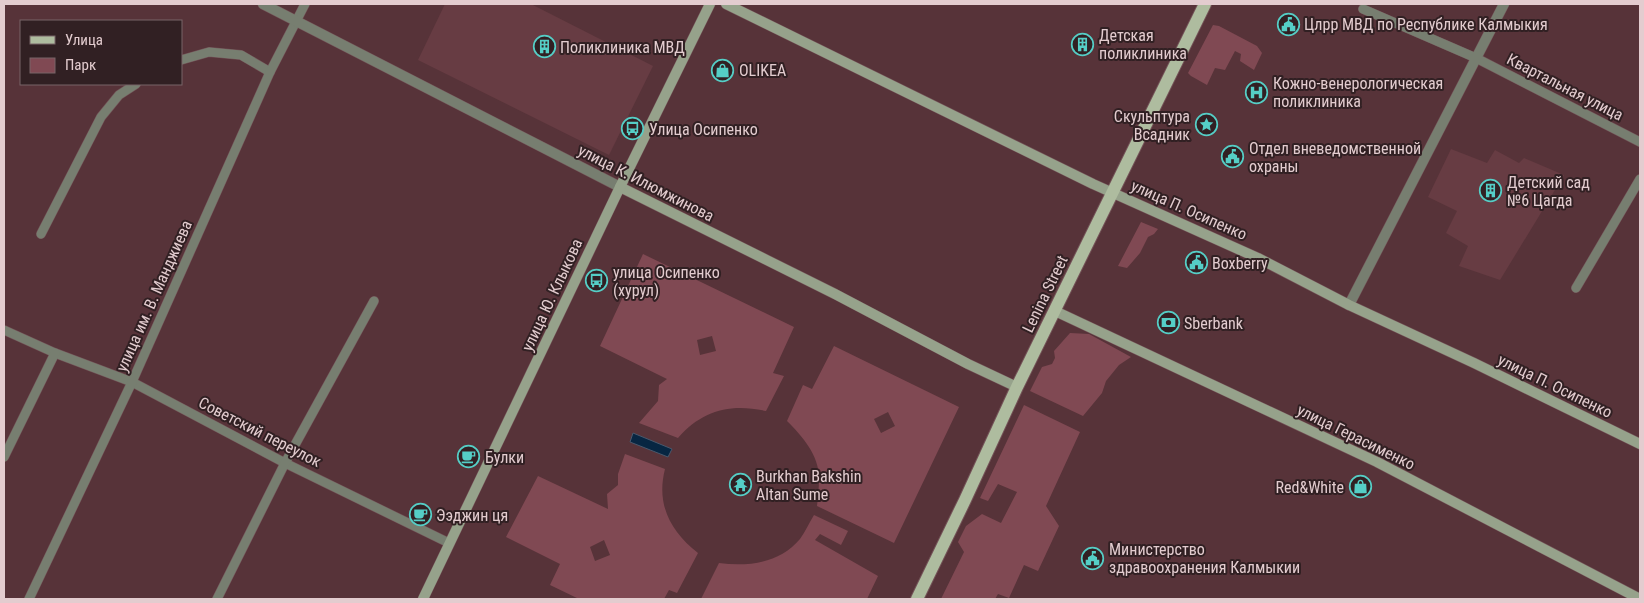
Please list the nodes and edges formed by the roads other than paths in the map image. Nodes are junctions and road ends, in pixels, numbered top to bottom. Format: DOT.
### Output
graph roads {
  1 [pos="263,4"];
  2 [pos="305,4"];
  3 [pos="710,4"];
  4 [pos="726,4"];
  5 [pos="1205,4"];
  6 [pos="1504,4"];
  7 [pos="1363,9"];
  8 [pos="297,20"];
  9 [pos="1476,58"];
  10 [pos="182,60"];
  11 [pos="270,72"];
  12 [pos="134,85"];
  13 [pos="1640,142"];
  14 [pos="1640,179"];
  15 [pos="620,187"];
  16 [pos="1112,192"];
  17 [pos="41,234"];
  18 [pos="1576,288"];
  19 [pos="374,301"];
  20 [pos="1349,305"];
  21 [pos="1055,311"];
  22 [pos="4,330"];
  23 [pos="55,353"];
  24 [pos="132,382"];
  25 [pos="1017,387"];
  26 [pos="1640,444"];
  27 [pos="4,458"];
  28 [pos="285,463"];
  29 [pos="449,543"];
  30 [pos="1640,598"];
  31 [pos="29,599"];
  32 [pos="217,599"];
  33 [pos="422,599"];
  34 [pos="917,599"];
  1 -- 8 [label="street, улица К. Илюмжинова"];
  2 -- 8 [label="street, улица им. В. Манджиева"];
  3 -- 15 [label="main road, улица Ю. Клыкова"];
  4 -- 16 [label="main road, улица П. Осипенко"];
  5 -- 16 [label="main road, Lenina Street"];
  6 -- 9 [label="street"];
  7 -- 9 [label="street, Квартальная улица"];
  8 -- 11 [label="street, улица им. В. Манджиева"];
  8 -- 15 [label="street, улица К. Илюмжинова"];
  9 -- 13 [label="street, Квартальная улица"];
  9 -- 20 [label="street"];
  10 -- 11 [label="street"];
  11 -- 24 [label="street, улица им. В. Манджиева"];
  12 -- 17 [label="street"];
  14 -- 18 [label="street"];
  15 -- 25 [label="main road, улица К. Илюмжинова"];
  15 -- 29 [label="main road, улица Ю. Клыкова"];
  16 -- 20 [label="main road, улица П. Осипенко"];
  16 -- 21 [label="main road, Lenina Street"];
  19 -- 28 [label="street"];
  20 -- 26 [label="main road, улица П. Осипенко"];
  21 -- 25 [label="main road, Lenina Street"];
  21 -- 30 [label="main road, улица Герасименко"];
  22 -- 23 [label="street, Советский переулок"];
  23 -- 24 [label="street, Советский переулок"];
  23 -- 27 [label="street"];
  24 -- 28 [label="street, Советский переулок"];
  24 -- 31 [label="street, улица им. В. Манджиева"];
  25 -- 34 [label="main road, Lenina Street"];
  28 -- 29 [label="street, Советский переулок"];
  28 -- 32 [label="street"];
  29 -- 33 [label="main road, улица Ю. Клыкова"];
}
